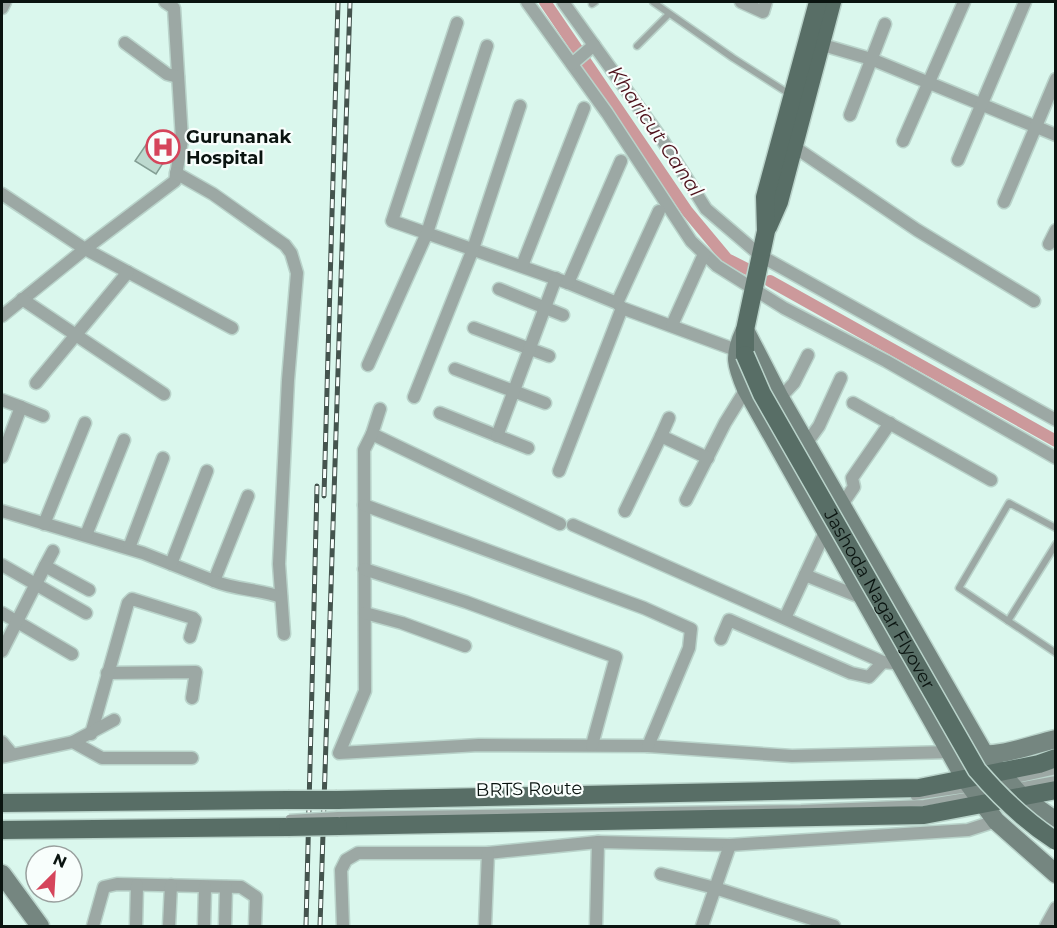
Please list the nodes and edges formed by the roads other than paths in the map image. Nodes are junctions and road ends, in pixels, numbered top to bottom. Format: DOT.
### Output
graph roads {
  1 [pos="5,2"];
  2 [pos="165,2"];
  3 [pos="527,2"];
  4 [pos="563,2"];
  5 [pos="653,2"];
  6 [pos="741,2"];
  7 [pos="766,2"];
  8 [pos="818,2"];
  9 [pos="832,2"];
  10 [pos="964,2"];
  11 [pos="1025,2"];
  12 [pos="2,8"];
  13 [pos="669,15"];
  14 [pos="457,23"];
  15 [pos="885,24"];
  16 [pos="813,43"];
  17 [pos="125,44"];
  18 [pos="594,45"];
  19 [pos="487,46"];
  20 [pos="637,46"];
  21 [pos="871,59"];
  22 [pos="572,64"];
  23 [pos="178,77"];
  24 [pos="1056,79"];
  25 [pos="928,83"];
  26 [pos="791,95"];
  27 [pos="981,105"];
  28 [pos="520,106"];
  29 [pos="584,108"];
  30 [pos="850,115"];
  31 [pos="1035,127"];
  32 [pos="1056,135"];
  33 [pos="903,141"];
  34 [pos="793,146"];
  35 [pos="958,160"];
  36 [pos="621,161"];
  37 [pos="176,173"];
  38 [pos="2,194"];
  39 [pos="1004,202"];
  40 [pos="658,211"];
  41 [pos="1056,230"];
  42 [pos="766,231"];
  43 [pos="427,233"];
  44 [pos="1049,244"];
  45 [pos="85,249"];
  46 [pos="472,249"];
  47 [pos="704,254"];
  48 [pos="761,256"];
  49 [pos="522,266"];
  50 [pos="128,272"];
  51 [pos="556,278"];
  52 [pos="568,282"];
  53 [pos="499,289"];
  54 [pos="753,290"];
  55 [pos="22,299"];
  56 [pos="1034,301"];
  57 [pos="620,305"];
  58 [pos="5,307"];
  59 [pos="545,307"];
  60 [pos="563,315"];
  61 [pos="672,325"];
  62 [pos="232,328"];
  63 [pos="474,328"];
  64 [pos="744,330"];
  65 [pos="77,334"];
  66 [pos="530,349"];
  67 [pos="741,352"];
  68 [pos="808,355"];
  69 [pos="549,356"];
  70 [pos="368,365"];
  71 [pos="455,369"];
  72 [pos="841,378"];
  73 [pos="36,383"];
  74 [pos="746,389"];
  75 [pos="514,391"];
  76 [pos="164,394"];
  77 [pos="414,397"];
  78 [pos="780,398"];
  79 [pos="2,400"];
  80 [pos="545,403"];
  81 [pos="853,403"];
  82 [pos="21,407"];
  83 [pos="380,409"];
  84 [pos="440,413"];
  85 [pos="43,416"];
  86 [pos="669,418"];
  87 [pos="1056,420"];
  88 [pos="85,423"];
  89 [pos="890,423"];
  90 [pos="372,434"];
  91 [pos="497,435"];
  92 [pos="661,436"];
  93 [pos="124,440"];
  94 [pos="806,444"];
  95 [pos="528,448"];
  96 [pos="2,457"];
  97 [pos="163,458"];
  98 [pos="708,458"];
  99 [pos="1056,458"];
  100 [pos="207,471"];
  101 [pos="559,471"];
  102 [pos="991,480"];
  103 [pos="248,496"];
  104 [pos="686,500"];
  105 [pos="364,505"];
  106 [pos="841,506"];
  107 [pos="2,511"];
  108 [pos="625,511"];
  109 [pos="44,524"];
  110 [pos="1056,528"];
  111 [pos="826,530"];
  112 [pos="86,536"];
  113 [pos="1056,544"];
  114 [pos="129,548"];
  115 [pos="53,551"];
  116 [pos="171,564"];
  117 [pos="2,565"];
  118 [pos="45,566"];
  119 [pos="364,569"];
  120 [pos="805,575"];
  121 [pos="214,581"];
  122 [pos="35,584"];
  123 [pos="89,590"];
  124 [pos="281,597"];
  125 [pos="865,599"];
  126 [pos="86,613"];
  127 [pos="364,613"];
  128 [pos="2,614"];
  129 [pos="785,618"];
  130 [pos="1008,621"];
  131 [pos="16,622"];
  132 [pos="284,634"];
  133 [pos="190,638"];
  134 [pos="721,639"];
  135 [pos="465,646"];
  136 [pos="2,651"];
  137 [pos="1056,653"];
  138 [pos="72,654"];
  139 [pos="883,662"];
  140 [pos="902,664"];
  141 [pos="107,673"];
  142 [pos="192,698"];
  143 [pos="114,720"];
  144 [pos="91,734"];
  145 [pos="1056,739"];
  146 [pos="2,742"];
  147 [pos="73,742"];
  148 [pos="592,745"];
  149 [pos="648,746"];
  150 [pos="951,752"];
  151 [pos="985,755"];
  152 [pos="7,756"];
  153 [pos="192,758"];
  154 [pos="1056,758"];
  155 [pos="1056,771"];
  156 [pos="1056,778"];
  157 [pos="1015,789"];
  158 [pos="1056,790"];
  159 [pos="973,791"];
  160 [pos="2,804"];
  161 [pos="1056,804"];
  162 [pos="61,811"];
  163 [pos="338,812"];
  164 [pos="286,814"];
  165 [pos="122,820"];
  166 [pos="996,821"];
  167 [pos="1056,821"];
  168 [pos="2,822"];
  169 [pos="2,830"];
  170 [pos="1056,841"];
  171 [pos="598,842"];
  172 [pos="730,845"];
  173 [pos="488,853"];
  174 [pos="2,874"];
  175 [pos="661,874"];
  176 [pos="1056,874"];
  177 [pos="137,885"];
  178 [pos="171,885"];
  179 [pos="205,887"];
  180 [pos="226,887"];
  181 [pos="715,888"];
  182 [pos="1056,908"];
  183 [pos="818,924"];
  184 [pos="40,927"];
  185 [pos="93,927"];
  186 [pos="136,927"];
  187 [pos="169,927"];
  188 [pos="204,927"];
  189 [pos="225,927"];
  190 [pos="255,927"];
  191 [pos="342,927"];
  192 [pos="485,927"];
  193 [pos="596,927"];
  194 [pos="702,927"];
  195 [pos="834,927"];
  196 [pos="1046,927"];
  1 -- 12 [label="street"];
  2 -- 23 [label="street"];
  3 -- 22 [label="street"];
  4 -- 18 [label="street"];
  5 -- 13 [label="lane"];
  6 -- 7 [label="street"];
  8 -- 16 [label="main road"];
  9 -- 16 [label="main road"];
  10 -- 25 [label="street"];
  11 -- 27 [label="street"];
  13 -- 20 [label="lane"];
  13 -- 26 [label="lane"];
  14 -- 43 [label="street"];
  15 -- 21 [label="street"];
  16 -- 21 [label="street"];
  16 -- 26 [label="main road"];
  16 -- 34 [label="main road"];
  17 -- 23 [label="street"];
  18 -- 22 [label="street"];
  18 -- 48 [label="street"];
  19 -- 43 [label="street"];
  21 -- 25 [label="street"];
  21 -- 30 [label="street"];
  22 -- 47 [label="street"];
  23 -- 37 [label="street"];
  24 -- 31 [label="street"];
  25 -- 27 [label="street"];
  25 -- 33 [label="street"];
  26 -- 42 [label="main road"];
  27 -- 31 [label="street"];
  27 -- 35 [label="street"];
  28 -- 46 [label="street"];
  29 -- 49 [label="street"];
  31 -- 32 [label="street"];
  31 -- 39 [label="street"];
  34 -- 42 [label="main road"];
  34 -- 56 [label="street"];
  36 -- 52 [label="street"];
  37 -- 45 [label="street"];
  37 -- 124 [label="street"];
  38 -- 45 [label="street"];
  40 -- 57 [label="street"];
  41 -- 44 [label="street"];
  42 -- 48 [label="main road, Jashoda Nagar Flyover"];
  43 -- 46 [label="street"];
  43 -- 70 [label="street"];
  45 -- 50 [label="street"];
  45 -- 55 [label="street"];
  46 -- 49 [label="street"];
  46 -- 77 [label="street"];
  47 -- 54 [label="street"];
  47 -- 61 [label="street"];
  48 -- 54 [label="main road, Jashoda Nagar Flyover"];
  48 -- 87 [label="street"];
  49 -- 51 [label="street"];
  50 -- 62 [label="street"];
  50 -- 65 [label="street"];
  51 -- 52 [label="street"];
  51 -- 59 [label="street"];
  52 -- 57 [label="street"];
  53 -- 59 [label="street"];
  54 -- 64 [label="main road, Jashoda Nagar Flyover"];
  54 -- 99 [label="street"];
  55 -- 58 [label="street"];
  55 -- 65 [label="street"];
  57 -- 61 [label="street"];
  57 -- 101 [label="street"];
  59 -- 60 [label="street"];
  59 -- 66 [label="street"];
  61 -- 67 [label="street"];
  63 -- 66 [label="street"];
  64 -- 67 [label="main road, Jashoda Nagar Flyover"];
  64 -- 78 [label="street"];
  65 -- 73 [label="street"];
  65 -- 76 [label="street"];
  66 -- 69 [label="street"];
  66 -- 75 [label="street"];
  67 -- 74 [label="street"];
  67 -- 170 [label="main road, Jashoda Nagar Flyover, bridge"];
  68 -- 78 [label="street"];
  71 -- 75 [label="street"];
  72 -- 94 [label="street"];
  74 -- 98 [label="street"];
  74 -- 111 [label="street"];
  75 -- 80 [label="street"];
  75 -- 91 [label="street"];
  78 -- 94 [label="street"];
  79 -- 82 [label="street"];
  81 -- 89 [label="street"];
  82 -- 85 [label="street"];
  82 -- 96 [label="street"];
  83 -- 90 [label="street"];
  84 -- 91 [label="street"];
  86 -- 92 [label="street"];
  88 -- 109 [label="street"];
  89 -- 102 [label="street"];
  89 -- 106 [label="street"];
  90 -- 105 [label="street"];
  90 -- 129 [label="street"];
  91 -- 95 [label="street"];
  92 -- 98 [label="street"];
  92 -- 108 [label="street"];
  93 -- 112 [label="street"];
  94 -- 106 [label="street"];
  97 -- 114 [label="street"];
  98 -- 104 [label="street"];
  100 -- 116 [label="street"];
  103 -- 121 [label="street"];
  105 -- 119 [label="street"];
  105 -- 149 [label="street"];
  106 -- 151 [label="street"];
  107 -- 109 [label="street"];
  109 -- 112 [label="street"];
  110 -- 130 [label="lane"];
  111 -- 120 [label="street"];
  111 -- 125 [label="street"];
  112 -- 114 [label="street"];
  113 -- 130 [label="lane"];
  114 -- 116 [label="street"];
  115 -- 118 [label="street"];
  116 -- 121 [label="street"];
  117 -- 122 [label="street"];
  118 -- 122 [label="street"];
  118 -- 123 [label="street"];
  119 -- 127 [label="street"];
  119 -- 148 [label="street"];
  120 -- 125 [label="street"];
  120 -- 129 [label="street"];
  121 -- 124 [label="street"];
  122 -- 126 [label="street"];
  122 -- 131 [label="street"];
  124 -- 132 [label="street"];
  125 -- 140 [label="street"];
  127 -- 135 [label="street"];
  127 -- 148 [label="street"];
  128 -- 131 [label="street"];
  129 -- 139 [label="street"];
  130 -- 137 [label="lane"];
  131 -- 136 [label="street"];
  131 -- 138 [label="street"];
  133 -- 141 [label="street"];
  134 -- 139 [label="street"];
  139 -- 140 [label="street"];
  140 -- 150 [label="street"];
  141 -- 142 [label="street"];
  141 -- 144 [label="street"];
  143 -- 144 [label="street"];
  144 -- 147 [label="street"];
  145 -- 151 [label="street"];
  146 -- 152 [label="street"];
  147 -- 152 [label="street"];
  147 -- 153 [label="street"];
  148 -- 149 [label="street"];
  149 -- 150 [label="street"];
  150 -- 151 [label="street"];
  150 -- 159 [label="street"];
  151 -- 157 [label="street"];
  154 -- 157 [label="main road"];
  155 -- 157 [label="lane"];
  156 -- 157 [label="lane"];
  157 -- 158 [label="main road"];
  157 -- 159 [label="main road"];
  157 -- 159 [label="main road"];
  157 -- 161 [label="street"];
  157 -- 167 [label="street"];
  159 -- 163 [label="main road"];
  159 -- 163 [label="main road"];
  159 -- 166 [label="street"];
  160 -- 164 [label="main road"];
  162 -- 164 [label="lane"];
  163 -- 164 [label="main road, bridge"];
  163 -- 164 [label="main road, bridge"];
  164 -- 169 [label="main road"];
  165 -- 168 [label="lane"];
  166 -- 172 [label="street"];
  166 -- 176 [label="street"];
  171 -- 172 [label="street"];
  171 -- 173 [label="street"];
  171 -- 193 [label="street"];
  172 -- 181 [label="street"];
  173 -- 191 [label="street"];
  173 -- 192 [label="street"];
  174 -- 184 [label="street"];
  175 -- 181 [label="street"];
  177 -- 178 [label="street"];
  177 -- 185 [label="street"];
  177 -- 186 [label="street"];
  178 -- 179 [label="street"];
  178 -- 187 [label="street"];
  179 -- 180 [label="street"];
  179 -- 188 [label="street"];
  180 -- 189 [label="street"];
  180 -- 190 [label="street"];
  181 -- 183 [label="street"];
  181 -- 194 [label="street"];
  182 -- 196 [label="street"];
  183 -- 195 [label="street"];
}
